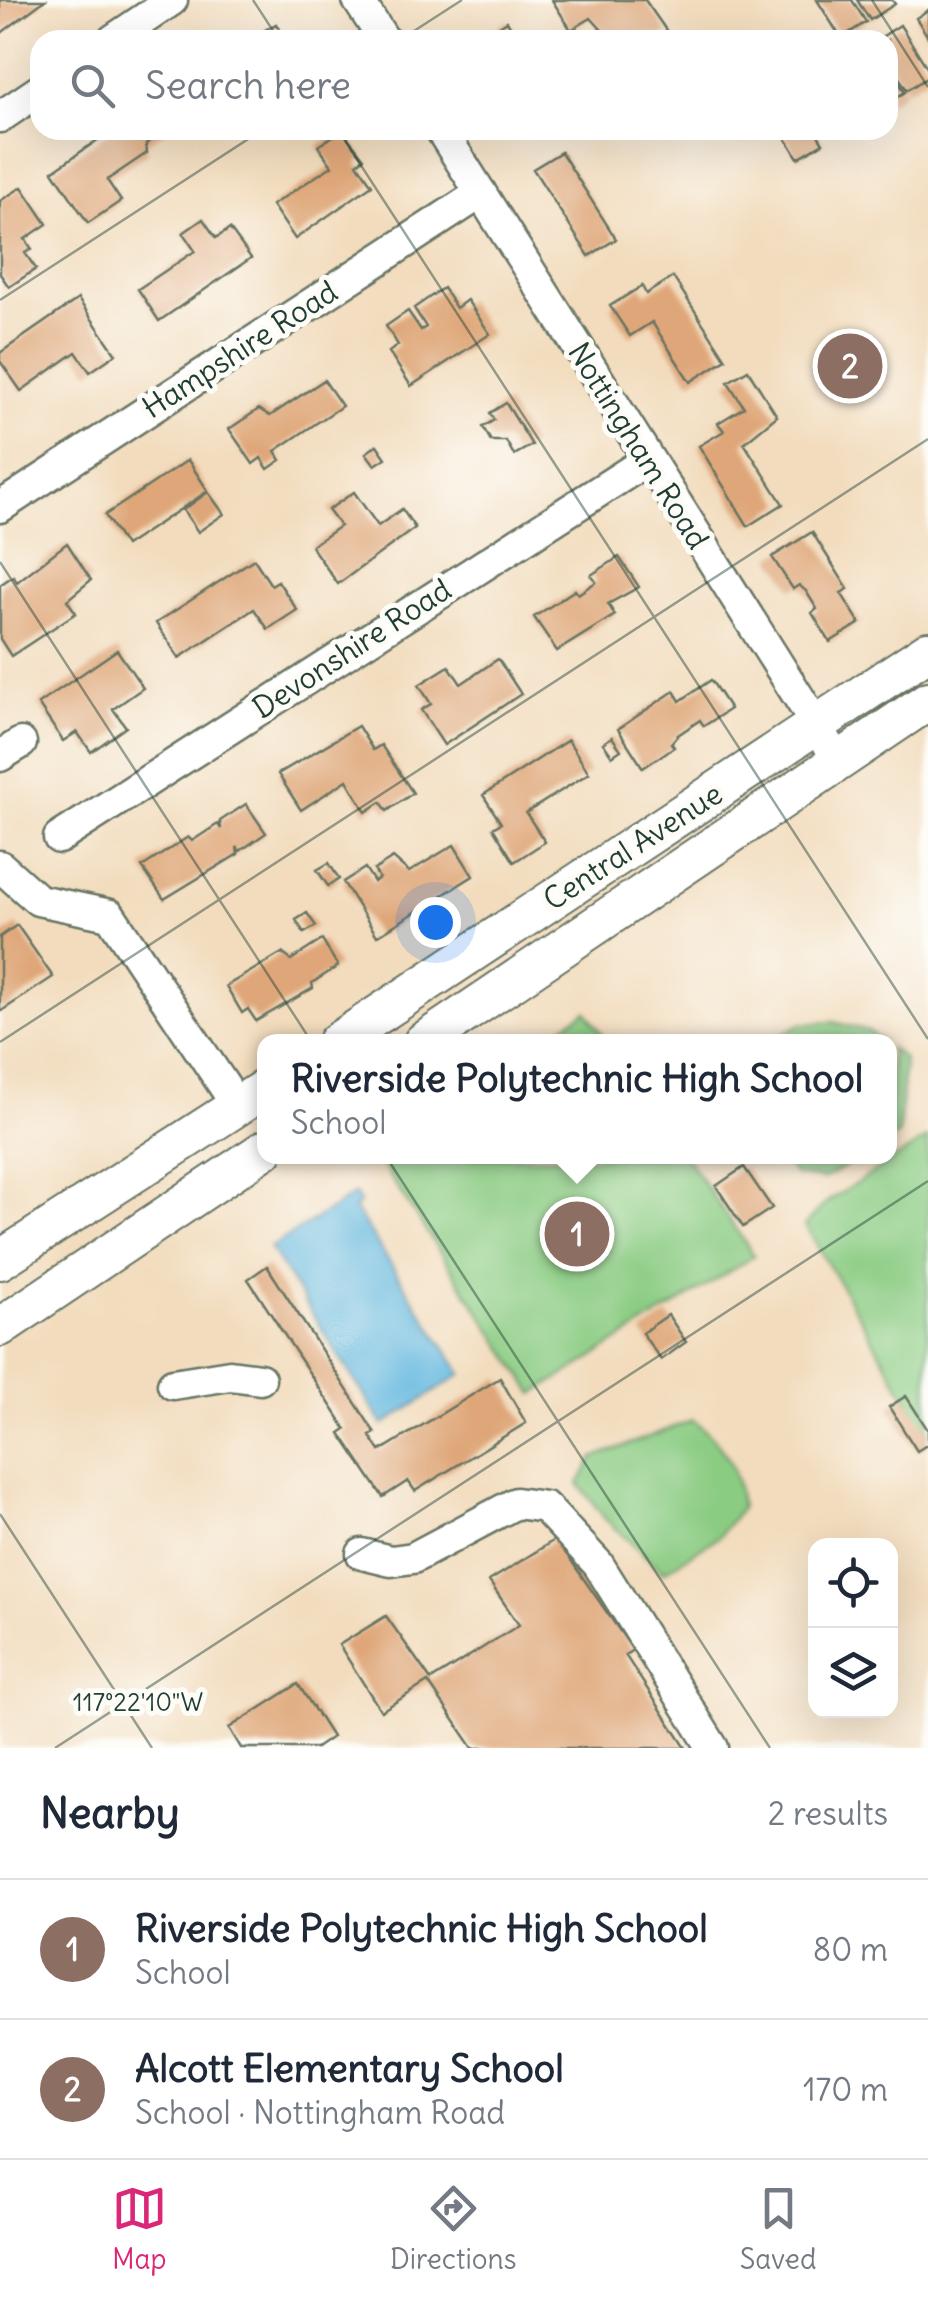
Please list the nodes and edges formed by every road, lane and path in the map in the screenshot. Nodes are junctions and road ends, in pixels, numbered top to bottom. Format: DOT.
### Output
graph roads {
  1 [pos="172,0"];
  2 [pos="358,0"];
  3 [pos="128,30"];
  4 [pos="378,30"];
  5 [pos="30,96"];
  6 [pos="0,116"];
  7 [pos="447,140"];
  8 [pos="481,193"];
  9 [pos="646,461"];
  10 [pos="0,507"];
  11 [pos="928,651"];
  12 [pos="928,700"];
  13 [pos="816,726"];
  14 [pos="839,761"];
  15 [pos="59,838"];
  16 [pos="0,866"];
  17 [pos="349,1034"];
  18 [pos="435,1034"];
  19 [pos="251,1098"];
  20 [pos="257,1155"];
  21 [pos="0,1260"];
  22 [pos="0,1327"];
  23 [pos="260,1378"];
  24 [pos="173,1384"];
  25 [pos="362,1554"];
  26 [pos="713,1748"];
  1 -- 3 [label="street"];
  2 -- 4 [label="street"];
  5 -- 6 [label="street"];
  7 -- 8 [label="street, Nottingham Road"];
  8 -- 9 [label="street, Nottingham Road"];
  8 -- 10 [label="street, Hampshire Road"];
  9 -- 13 [label="street, Nottingham Road"];
  9 -- 15 [label="street, Devonshire Road"];
  11 -- 13 [label="main road, Central Avenue"];
  12 -- 14 [label="main road, Central Avenue"];
  13 -- 14 [label="street, Nottingham Road"];
  13 -- 17 [label="main road, Central Avenue"];
  14 -- 18 [label="main road, Central Avenue"];
  16 -- 19 [label="street"];
  19 -- 21 [label="main road"];
  20 -- 22 [label="main road"];
  23 -- 24 [label="street"];
  25 -- 26 [label="street"];
}
